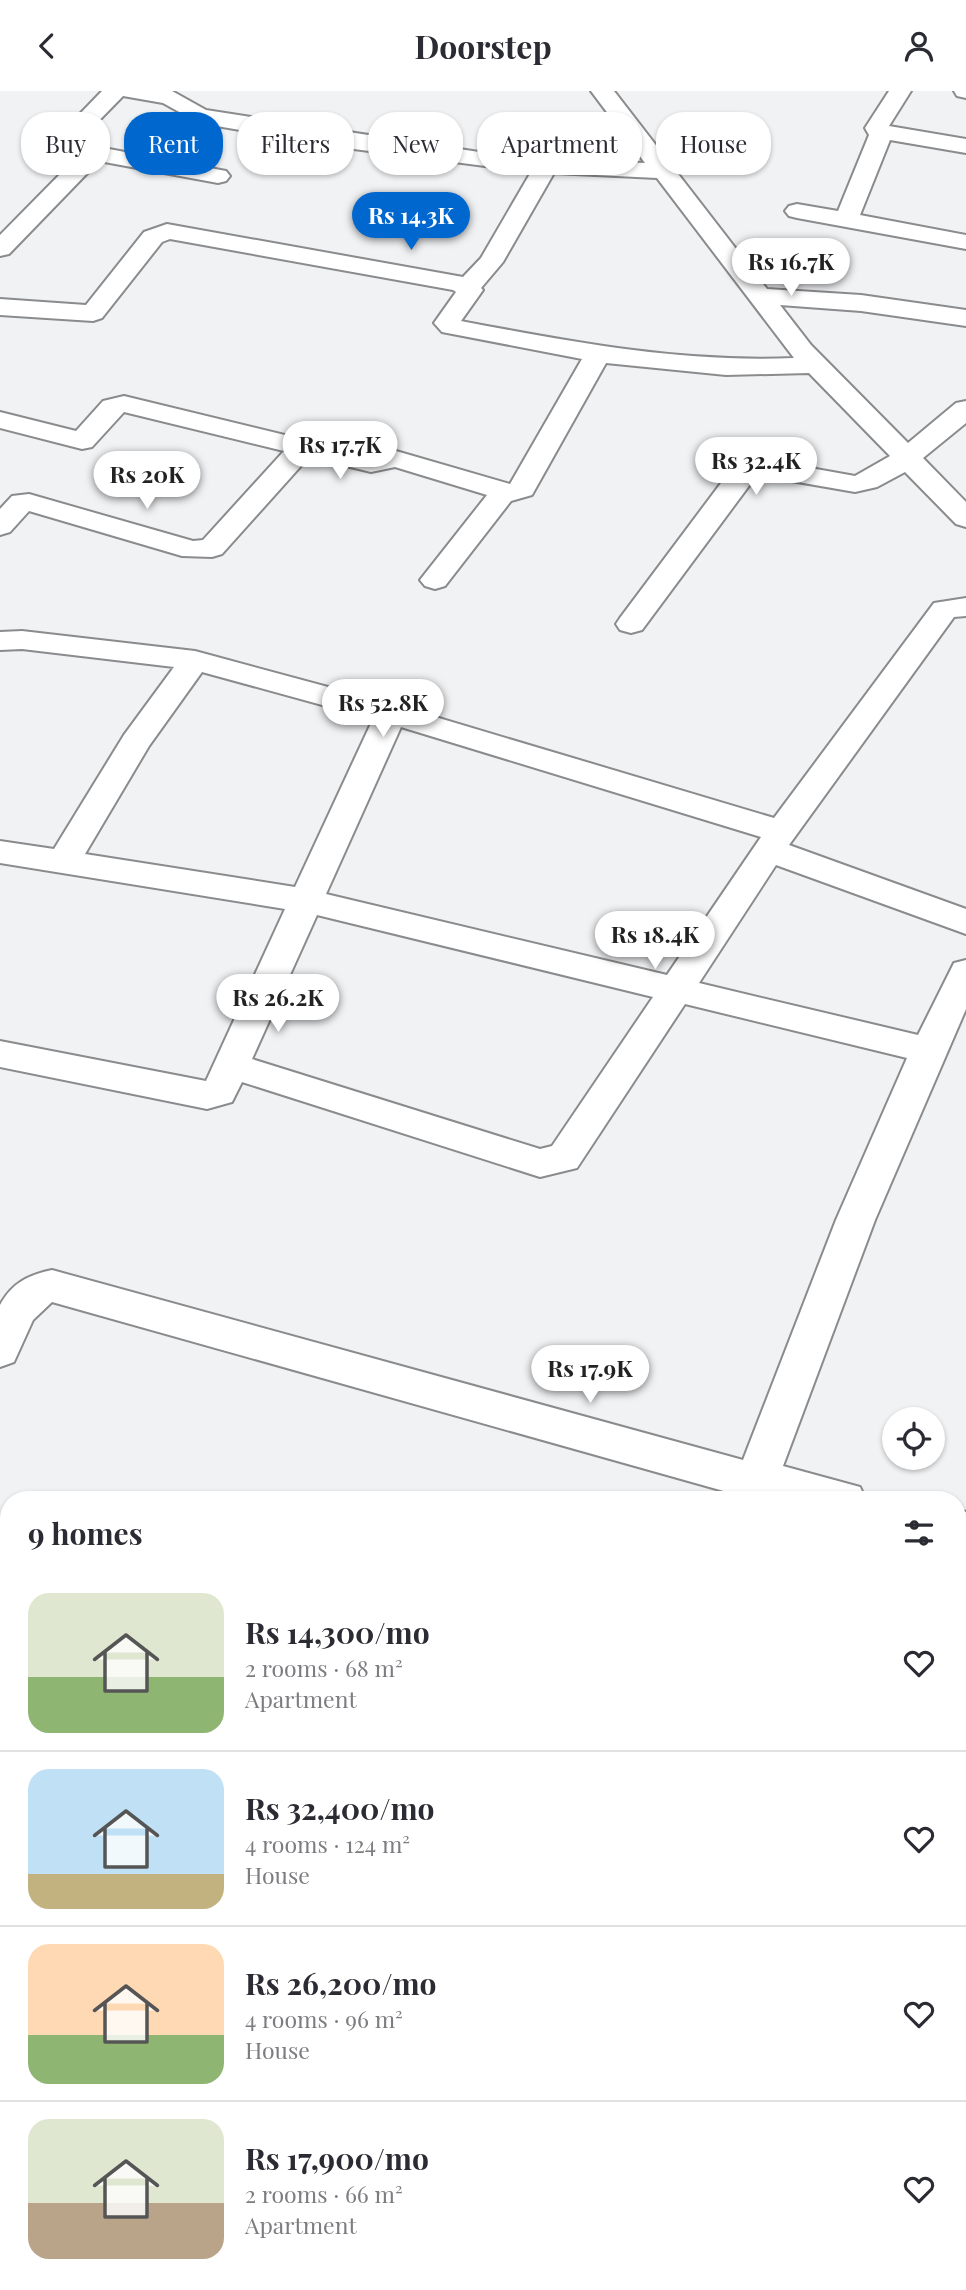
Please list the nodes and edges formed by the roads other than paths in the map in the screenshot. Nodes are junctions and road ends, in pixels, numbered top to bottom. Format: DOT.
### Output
graph roads {
  1 [pos="115,91"];
  2 [pos="131,91"];
  3 [pos="602,91"];
  4 [pos="900,91"];
  5 [pos="94,112"];
  6 [pos="882,132"];
  7 [pos="966,146"];
  8 [pos="110,156"];
  9 [pos="477,157"];
  10 [pos="656,161"];
  11 [pos="72,175"];
  12 [pos="541,175"];
  13 [pos="667,175"];
  14 [pos="218,176"];
  15 [pos="797,211"];
  16 [pos="846,220"];
  17 [pos="966,242"];
  18 [pos="0,249"];
  19 [pos="467,288"];
  20 [pos="760,296"];
  21 [pos="0,307"];
  22 [pos="966,318"];
  23 [pos="598,354"];
  24 [pos="817,365"];
  25 [pos="966,409"];
  26 [pos="0,420"];
  27 [pos="303,447"];
  28 [pos="907,457"];
  29 [pos="503,493"];
  30 [pos="966,518"];
  31 [pos="0,526"];
  32 [pos="435,580"];
  33 [pos="966,607"];
  34 [pos="631,624"];
  35 [pos="0,641"];
  36 [pos="195,660"];
  37 [pos="391,714"];
  38 [pos="775,841"];
  39 [pos="0,852"];
  40 [pos="62,864"];
  41 [pos="307,901"];
  42 [pos="966,922"];
  43 [pos="966,972"];
  44 [pos="676,989"];
  45 [pos="927,1050"];
  46 [pos="0,1054"];
  47 [pos="233,1066"];
  48 [pos="16,1287"];
  49 [pos="0,1350"];
  50 [pos="752,1486"];
  51 [pos="785,1491"];
  1 -- 5 [label="street"];
  2 -- 9 [label="street"];
  3 -- 10 [label="street"];
  4 -- 6 [label="street"];
  6 -- 7 [label="street"];
  6 -- 16 [label="street"];
  8 -- 14 [label="street"];
  11 -- 18 [label="street"];
  12 -- 19 [label="street"];
  13 -- 20 [label="street"];
  15 -- 16 [label="street"];
  16 -- 17 [label="street"];
  19 -- 21 [label="street"];
  19 -- 23 [label="street"];
  20 -- 22 [label="street"];
  20 -- 24 [label="street"];
  23 -- 24 [label="street"];
  23 -- 29 [label="street"];
  24 -- 28 [label="street"];
  25 -- 28 [label="street"];
  26 -- 27 [label="street"];
  27 -- 29 [label="street"];
  27 -- 31 [label="street"];
  28 -- 30 [label="street"];
  28 -- 34 [label="street"];
  29 -- 32 [label="street"];
  33 -- 38 [label="street"];
  35 -- 36 [label="street"];
  36 -- 37 [label="street"];
  36 -- 40 [label="street"];
  37 -- 38 [label="street"];
  37 -- 41 [label="street"];
  38 -- 42 [label="street"];
  38 -- 44 [label="street"];
  39 -- 40 [label="street"];
  40 -- 41 [label="street"];
  41 -- 44 [label="street"];
  41 -- 47 [label="street"];
  43 -- 45 [label="street"];
  44 -- 45 [label="street"];
  44 -- 47 [label="street"];
  45 -- 50 [label="street"];
  46 -- 47 [label="street"];
  48 -- 49 [label="street"];
  48 -- 50 [label="street"];
  50 -- 51 [label="street"];
}
